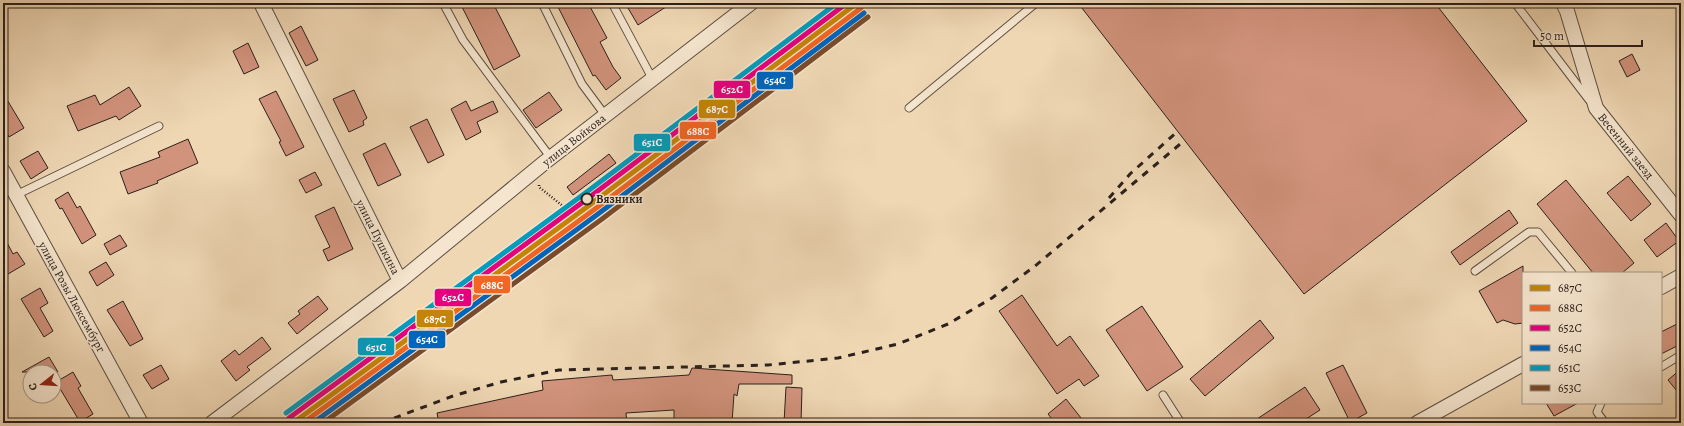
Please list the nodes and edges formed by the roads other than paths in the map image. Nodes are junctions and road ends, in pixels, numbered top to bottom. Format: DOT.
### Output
graph roads {
  1 [pos="261,3"];
  2 [pos="443,3"];
  3 [pos="542,3"];
  4 [pos="612,3"];
  5 [pos="751,3"];
  6 [pos="1036,3"];
  7 [pos="1514,3"];
  8 [pos="1563,3"];
  9 [pos="652,78"];
  10 [pos="910,108"];
  11 [pos="1596,108"];
  12 [pos="604,115"];
  13 [pos="159,126"];
  14 [pos="551,158"];
  15 [pos="3,171"];
  16 [pos="16,195"];
  17 [pos="1681,214"];
  18 [pos="1474,270"];
  19 [pos="1571,272"];
  20 [pos="1681,276"];
  21 [pos="400,281"];
  22 [pos="1662,286"];
  23 [pos="1681,355"];
  24 [pos="1522,365"];
  25 [pos="1662,366"];
  26 [pos="1163,394"];
  27 [pos="1601,404"];
  28 [pos="1433,419"];
  29 [pos="141,423"];
  30 [pos="212,423"];
  31 [pos="1181,423"];
  32 [pos="1417,423"];
  33 [pos="1605,423"];
  1 -- 21 [label="street, улица Пушкина"];
  2 -- 14 [label="lane"];
  3 -- 12 [label="lane"];
  4 -- 9 [label="lane"];
  5 -- 9 [label="street, улица Войкова"];
  6 -- 10 [label="lane"];
  7 -- 11 [label="lane"];
  8 -- 11 [label="street, Весенний заезд"];
  9 -- 12 [label="street, улица Войкова"];
  11 -- 17 [label="street, Весенний заезд"];
  12 -- 14 [label="street, улица Войкова"];
  13 -- 16 [label="lane"];
  14 -- 21 [label="street, улица Войкова"];
  15 -- 16 [label="street, улица Розы Люксембург"];
  16 -- 29 [label="street, улица Розы Люксембург"];
  18 -- 19 [label="lane"];
  20 -- 22 [label="street"];
  21 -- 30 [label="street, улица Пушкина"];
  23 -- 25 [label="lane"];
  24 -- 28 [label="street"];
  26 -- 31 [label="lane"];
  27 -- 33 [label="lane"];
  28 -- 32 [label="street"];
}
